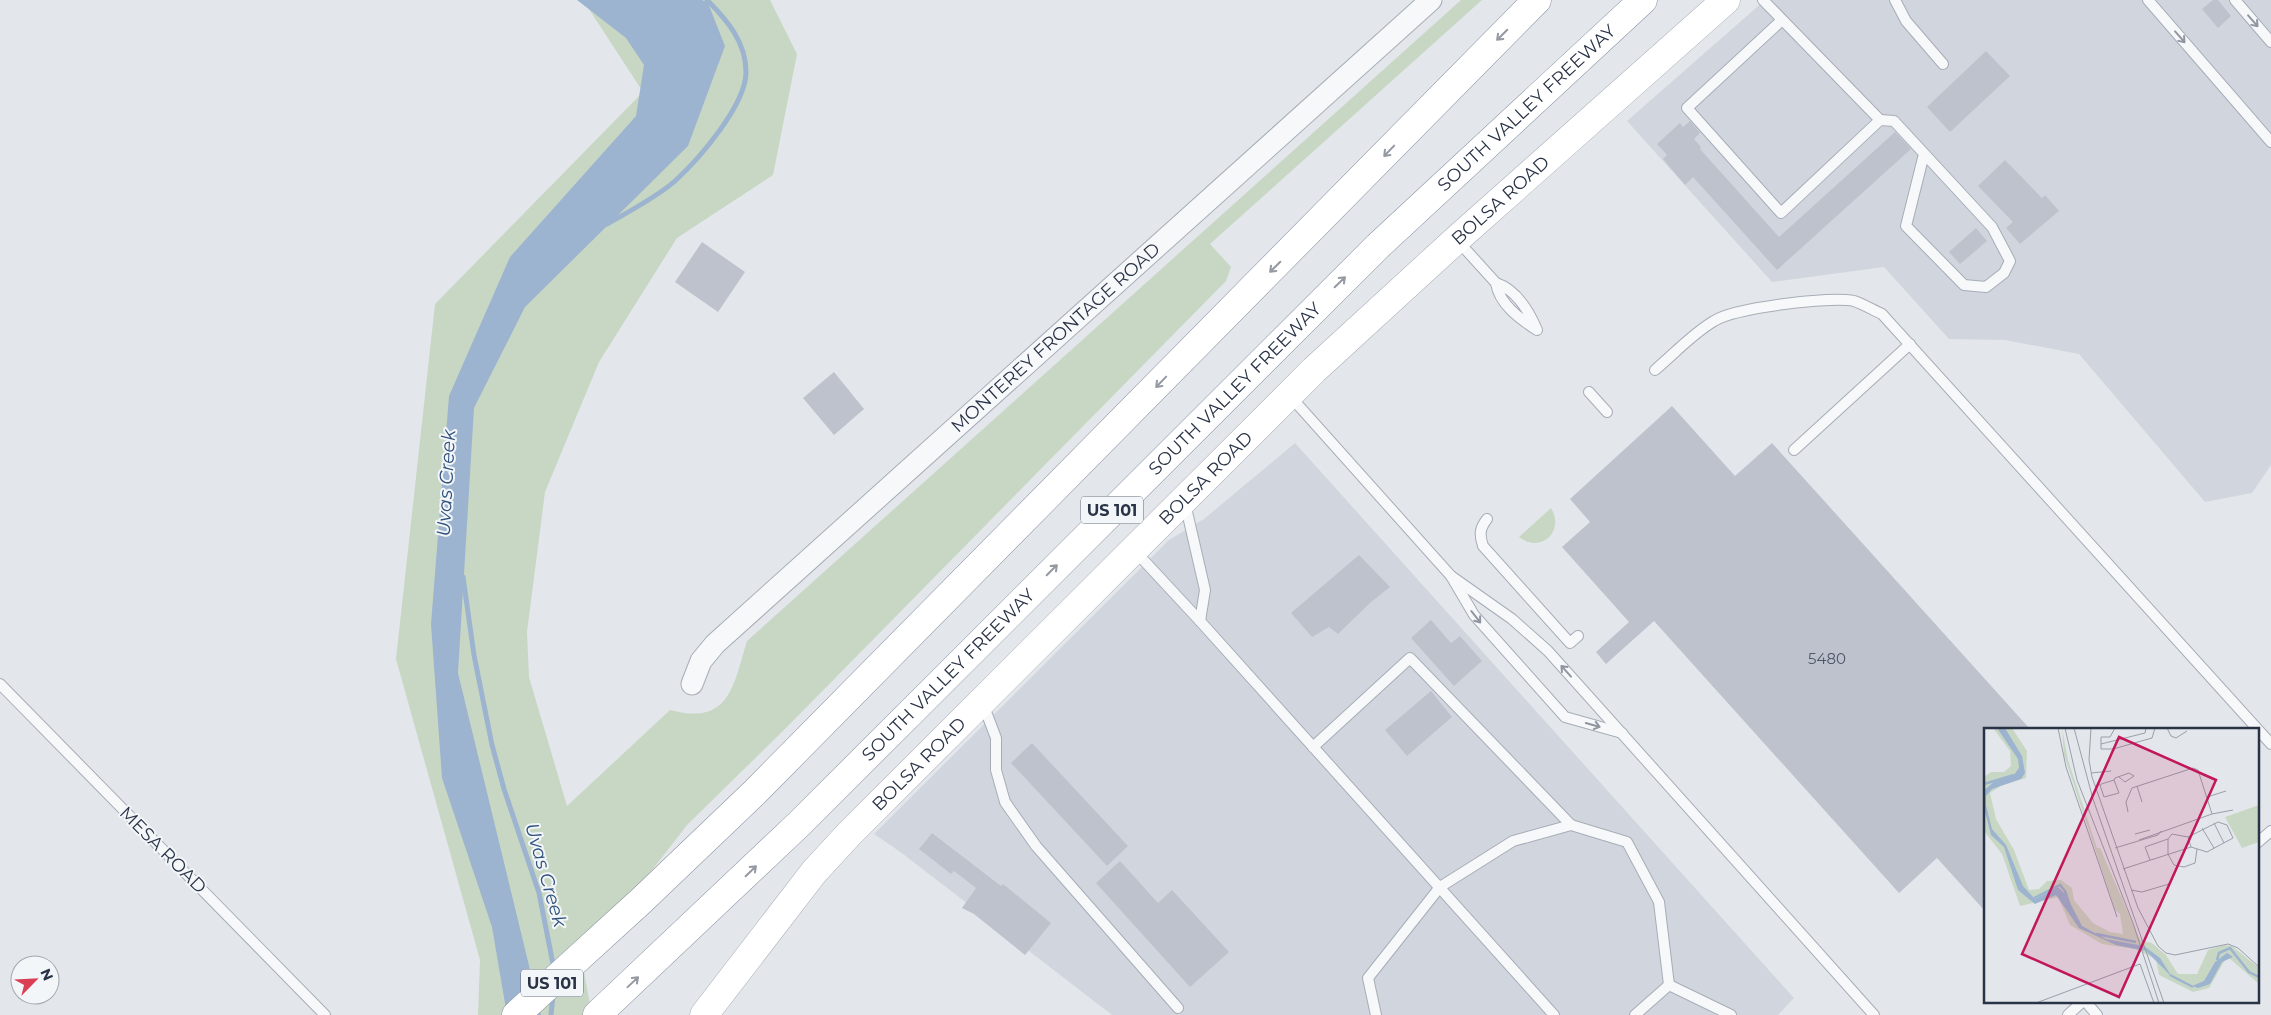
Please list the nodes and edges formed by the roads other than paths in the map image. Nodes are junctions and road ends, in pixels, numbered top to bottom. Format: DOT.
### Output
graph roads {
  1 [pos="1431,0"];
  2 [pos="1537,0"];
  3 [pos="1642,0"];
  4 [pos="1726,0"];
  5 [pos="1763,0"];
  6 [pos="1895,0"];
  7 [pos="2148,0"];
  8 [pos="2235,0"];
  9 [pos="1782,20"];
  10 [pos="2271,42"];
  11 [pos="1943,64"];
  12 [pos="1880,120"];
  13 [pos="2271,142"];
  14 [pos="1924,154"];
  15 [pos="1456,239"];
  16 [pos="1496,283"];
  17 [pos="1910,344"];
  18 [pos="1655,370"];
  19 [pos="1589,392"];
  20 [pos="1289,395"];
  21 [pos="1607,412"];
  22 [pos="1794,450"];
  23 [pos="1184,500"];
  24 [pos="1487,519"];
  25 [pos="1134,550"];
  26 [pos="1451,576"];
  27 [pos="1200,621"];
  28 [pos="1578,636"];
  29 [pos="0,684"];
  30 [pos="692,684"];
  31 [pos="982,701"];
  32 [pos="2257,728"];
  33 [pos="2258,730"];
  34 [pos="1622,734"];
  35 [pos="2271,744"];
  36 [pos="1313,747"];
  37 [pos="1571,825"];
  38 [pos="2271,831"];
  39 [pos="2258,842"];
  40 [pos="1440,887"];
  41 [pos="1668,985"];
  42 [pos="2083,1002"];
  43 [pos="2085,1002"];
  44 [pos="1178,1008"];
  45 [pos="325,1015"];
  46 [pos="516,1015"];
  47 [pos="597,1015"];
  48 [pos="704,1015"];
  49 [pos="1376,1015"];
  50 [pos="1554,1015"];
  51 [pos="1635,1015"];
  52 [pos="1731,1015"];
  53 [pos="1874,1015"];
  54 [pos="2068,1015"];
  55 [pos="2097,1015"];
  1 -- 30 [label="street, MONTEREY FRONTAGE ROAD"];
  2 -- 46 [label="main road, US 101, one-way"];
  47 -- 3 [label="main road, SOUTH VALLEY FREEWAY / US 101, one-way"];
  4 -- 15 [label="main road, BOLSA ROAD"];
  5 -- 9 [label="lane"];
  6 -- 11 [label="lane"];
  7 -- 13 [label="lane, one-way"];
  8 -- 10 [label="lane, one-way"];
  9 -- 12 [label="lane"];
  9 -- 12 [label="lane"];
  12 -- 14 [label="lane"];
  14 -- 14 [label="lane"];
  15 -- 16 [label="lane"];
  15 -- 20 [label="main road, BOLSA ROAD"];
  16 -- 16 [label="lane"];
  17 -- 18 [label="lane"];
  17 -- 22 [label="lane"];
  17 -- 32 [label="lane"];
  19 -- 21 [label="lane"];
  20 -- 23 [label="main road, BOLSA ROAD"];
  20 -- 26 [label="lane"];
  23 -- 25 [label="main road, BOLSA ROAD"];
  23 -- 27 [label="lane"];
  24 -- 28 [label="lane"];
  25 -- 27 [label="lane"];
  25 -- 31 [label="main road, BOLSA ROAD"];
  34 -- 26 [label="lane, one-way"];
  26 -- 34 [label="lane, one-way"];
  27 -- 36 [label="lane"];
  29 -- 45 [label="lane, MESA ROAD"];
  31 -- 44 [label="lane"];
  31 -- 48 [label="main road, BOLSA ROAD"];
  33 -- 35 [label="lane"];
  34 -- 53 [label="lane"];
  36 -- 37 [label="lane"];
  36 -- 40 [label="lane"];
  37 -- 40 [label="lane"];
  37 -- 41 [label="lane"];
  38 -- 39 [label="lane"];
  40 -- 49 [label="lane"];
  40 -- 50 [label="lane"];
  41 -- 51 [label="lane"];
  41 -- 52 [label="lane"];
  42 -- 54 [label="lane"];
  43 -- 55 [label="lane"];
}
